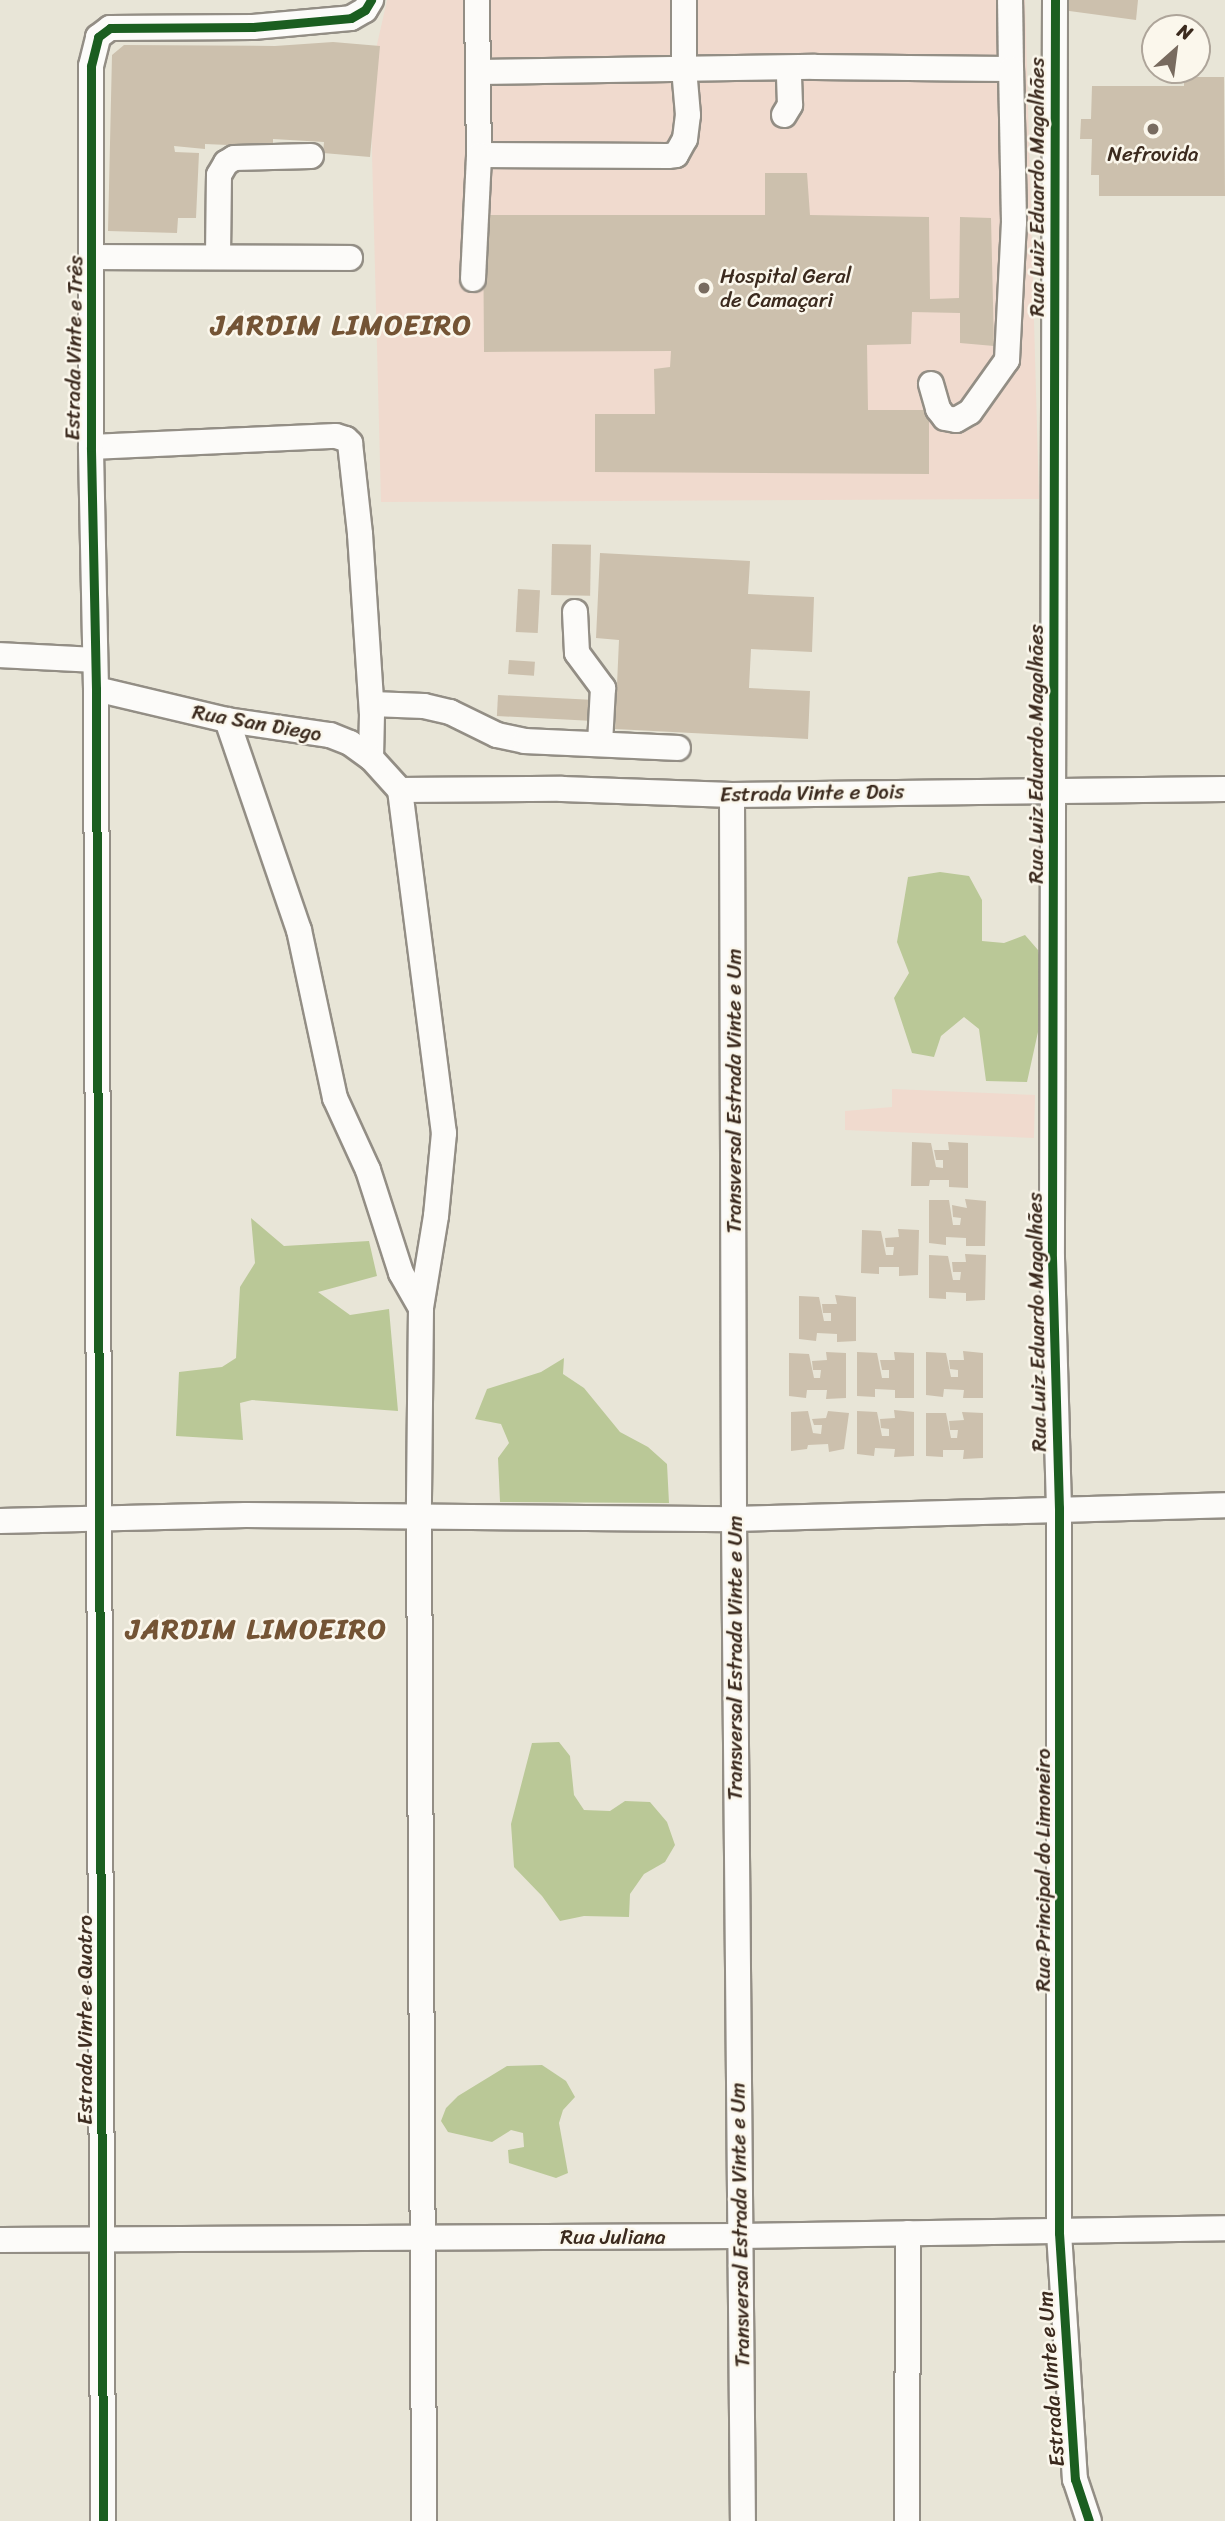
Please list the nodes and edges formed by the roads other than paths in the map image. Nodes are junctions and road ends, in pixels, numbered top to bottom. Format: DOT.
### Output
graph roads {
  1 [pos="371,0"];
  2 [pos="477,0"];
  3 [pos="684,0"];
  4 [pos="1010,0"];
  5 [pos="1055,0"];
  6 [pos="684,68"];
  7 [pos="789,68"];
  8 [pos="1011,69"];
  9 [pos="480,72"];
  10 [pos="784,115"];
  11 [pos="479,155"];
  12 [pos="311,156"];
  13 [pos="218,256"];
  14 [pos="93,257"];
  15 [pos="349,258"];
  16 [pos="474,279"];
  17 [pos="931,384"];
  18 [pos="91,447"];
  19 [pos="575,612"];
  20 [pos="0,654"];
  21 [pos="94,660"];
  22 [pos="96,689"];
  23 [pos="372,704"];
  24 [pos="227,720"];
  25 [pos="600,744"];
  26 [pos="678,748"];
  27 [pos="370,758"];
  28 [pos="1225,789"];
  29 [pos="400,790"];
  30 [pos="1053,790"];
  31 [pos="732,795"];
  32 [pos="421,1308"];
  33 [pos="1225,1505"];
  34 [pos="1059,1508"];
  35 [pos="419,1516"];
  36 [pos="99,1519"];
  37 [pos="734,1519"];
  38 [pos="0,1521"];
  39 [pos="1225,2228"];
  40 [pos="908,2233"];
  41 [pos="1059,2233"];
  42 [pos="739,2236"];
  43 [pos="103,2238"];
  44 [pos="424,2239"];
  45 [pos="0,2240"];
  46 [pos="103,2521"];
  47 [pos="424,2521"];
  48 [pos="743,2521"];
  49 [pos="906,2521"];
  50 [pos="1088,2521"];
  1 -- 14 [label="street, Estrada Vinte e Três"];
  2 -- 9 [label="street"];
  3 -- 6 [label="street"];
  4 -- 8 [label="street"];
  5 -- 30 [label="street, Rua Luiz Eduardo Magalhães"];
  6 -- 7 [label="street"];
  6 -- 9 [label="street"];
  6 -- 11 [label="street"];
  7 -- 8 [label="street"];
  7 -- 10 [label="street"];
  8 -- 17 [label="street"];
  9 -- 11 [label="street"];
  11 -- 16 [label="street"];
  12 -- 13 [label="street"];
  13 -- 14 [label="street"];
  13 -- 15 [label="street"];
  14 -- 18 [label="street, Estrada Vinte e Três"];
  18 -- 21 [label="street, Estrada Vinte e Três"];
  18 -- 23 [label="street"];
  19 -- 25 [label="street"];
  20 -- 21 [label="street"];
  21 -- 22 [label="street, Estrada Vinte e Três"];
  22 -- 24 [label="street, Rua San Diego"];
  22 -- 36 [label="street, Estrada Vinte e Quatro"];
  23 -- 25 [label="street"];
  23 -- 27 [label="street"];
  24 -- 27 [label="street, Rua San Diego"];
  24 -- 32 [label="street"];
  25 -- 26 [label="street"];
  27 -- 29 [label="street, Rua San Diego"];
  28 -- 30 [label="street, Estrada Vinte e Dois"];
  29 -- 31 [label="street, Estrada Vinte e Dois"];
  29 -- 32 [label="street"];
  30 -- 31 [label="street, Estrada Vinte e Dois"];
  30 -- 34 [label="street, Rua Luiz Eduardo Magalhães"];
  31 -- 37 [label="street, Transversal Estrada Vinte e Um"];
  32 -- 35 [label="street"];
  33 -- 34 [label="street"];
  34 -- 37 [label="street"];
  34 -- 41 [label="street, Rua Principal do Limoneiro"];
  35 -- 36 [label="street"];
  35 -- 37 [label="street"];
  35 -- 44 [label="street"];
  36 -- 38 [label="street"];
  36 -- 43 [label="street, Estrada Vinte e Quatro"];
  37 -- 42 [label="street, Transversal Estrada Vinte e Um"];
  39 -- 41 [label="street, Rua Juliana"];
  40 -- 41 [label="street, Rua Juliana"];
  40 -- 42 [label="street, Rua Juliana"];
  40 -- 49 [label="street"];
  41 -- 50 [label="street, Estrada Vinte e Um"];
  42 -- 44 [label="street, Rua Juliana"];
  42 -- 48 [label="street, Transversal Estrada Vinte e Um"];
  43 -- 44 [label="street, Rua Juliana"];
  43 -- 45 [label="street, Rua Juliana"];
  43 -- 46 [label="street, Estrada Vinte e Quatro"];
  44 -- 47 [label="street"];
}
